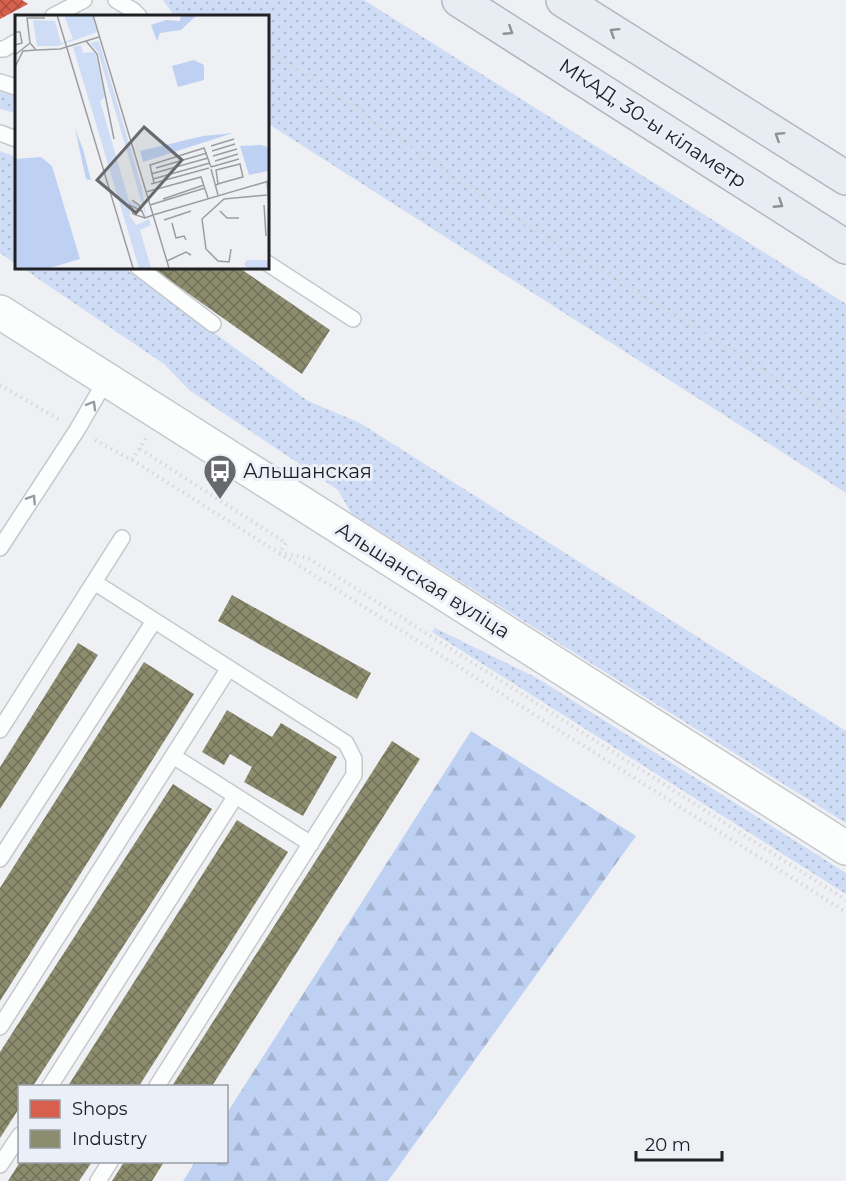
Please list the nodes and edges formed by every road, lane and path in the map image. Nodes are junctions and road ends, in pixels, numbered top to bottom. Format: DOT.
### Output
graph roads {
  1 [pos="84,0"];
  2 [pos="116,0"];
  3 [pos="459,0"];
  4 [pos="563,0"];
  5 [pos="55,15"];
  6 [pos="138,15"];
  7 [pos="15,43"];
  8 [pos="0,49"];
  9 [pos="268,49"];
  10 [pos="0,82"];
  11 [pos="15,87"];
  12 [pos="0,133"];
  13 [pos="15,139"];
  14 [pos="846,178"];
  15 [pos="846,247"];
  16 [pos="268,264"];
  17 [pos="139,268"];
  18 [pos="0,312"];
  19 [pos="353,319"];
  20 [pos="213,324"];
  21 [pos="106,380"];
  22 [pos="846,420"];
  23 [pos="140,449"];
  24 [pos="132,460"];
  25 [pos="122,538"];
  26 [pos="0,548"];
  27 [pos="279,553"];
  28 [pos="94,582"];
  29 [pos="154,621"];
  30 [pos="229,668"];
  31 [pos="0,730"];
  32 [pos="173,756"];
  33 [pos="235,796"];
  34 [pos="311,844"];
  35 [pos="846,848"];
  36 [pos="0,859"];
  37 [pos="846,900"];
  38 [pos="846,912"];
  39 [pos="0,1027"];
  40 [pos="51,1085"];
  41 [pos="159,1085"];
  42 [pos="18,1138"];
  43 [pos="109,1163"];
  44 [pos="0,1165"];
  45 [pos="98,1181"];
  1 -- 5 [label="lane"];
  2 -- 6 [label="lane"];
  3 -- 15 [label="highway, МКАД, 30-ы кіламетр, one-way"];
  14 -- 4 [label="highway, one-way"];
  7 -- 8 [label="lane"];
  9 -- 22 [label="path"];
  10 -- 11 [label="lane"];
  12 -- 13 [label="lane"];
  16 -- 19 [label="lane"];
  17 -- 20 [label="lane"];
  18 -- 21 [label="main road, Альшанская вуліца"];
  26 -- 21 [label="lane, one-way"];
  21 -- 35 [label="main road, Альшанская вуліца"];
  23 -- 27 [label="path"];
  24 -- 27 [label="path"];
  25 -- 28 [label="lane"];
  27 -- 37 [label="path"];
  27 -- 38 [label="path"];
  28 -- 29 [label="lane"];
  28 -- 31 [label="lane"];
  29 -- 30 [label="lane"];
  29 -- 36 [label="lane"];
  30 -- 32 [label="lane"];
  30 -- 34 [label="lane"];
  32 -- 33 [label="lane"];
  32 -- 39 [label="lane"];
  33 -- 34 [label="lane"];
  33 -- 40 [label="lane"];
  34 -- 41 [label="lane"];
  42 -- 44 [label="lane"];
  43 -- 45 [label="lane"];
}
